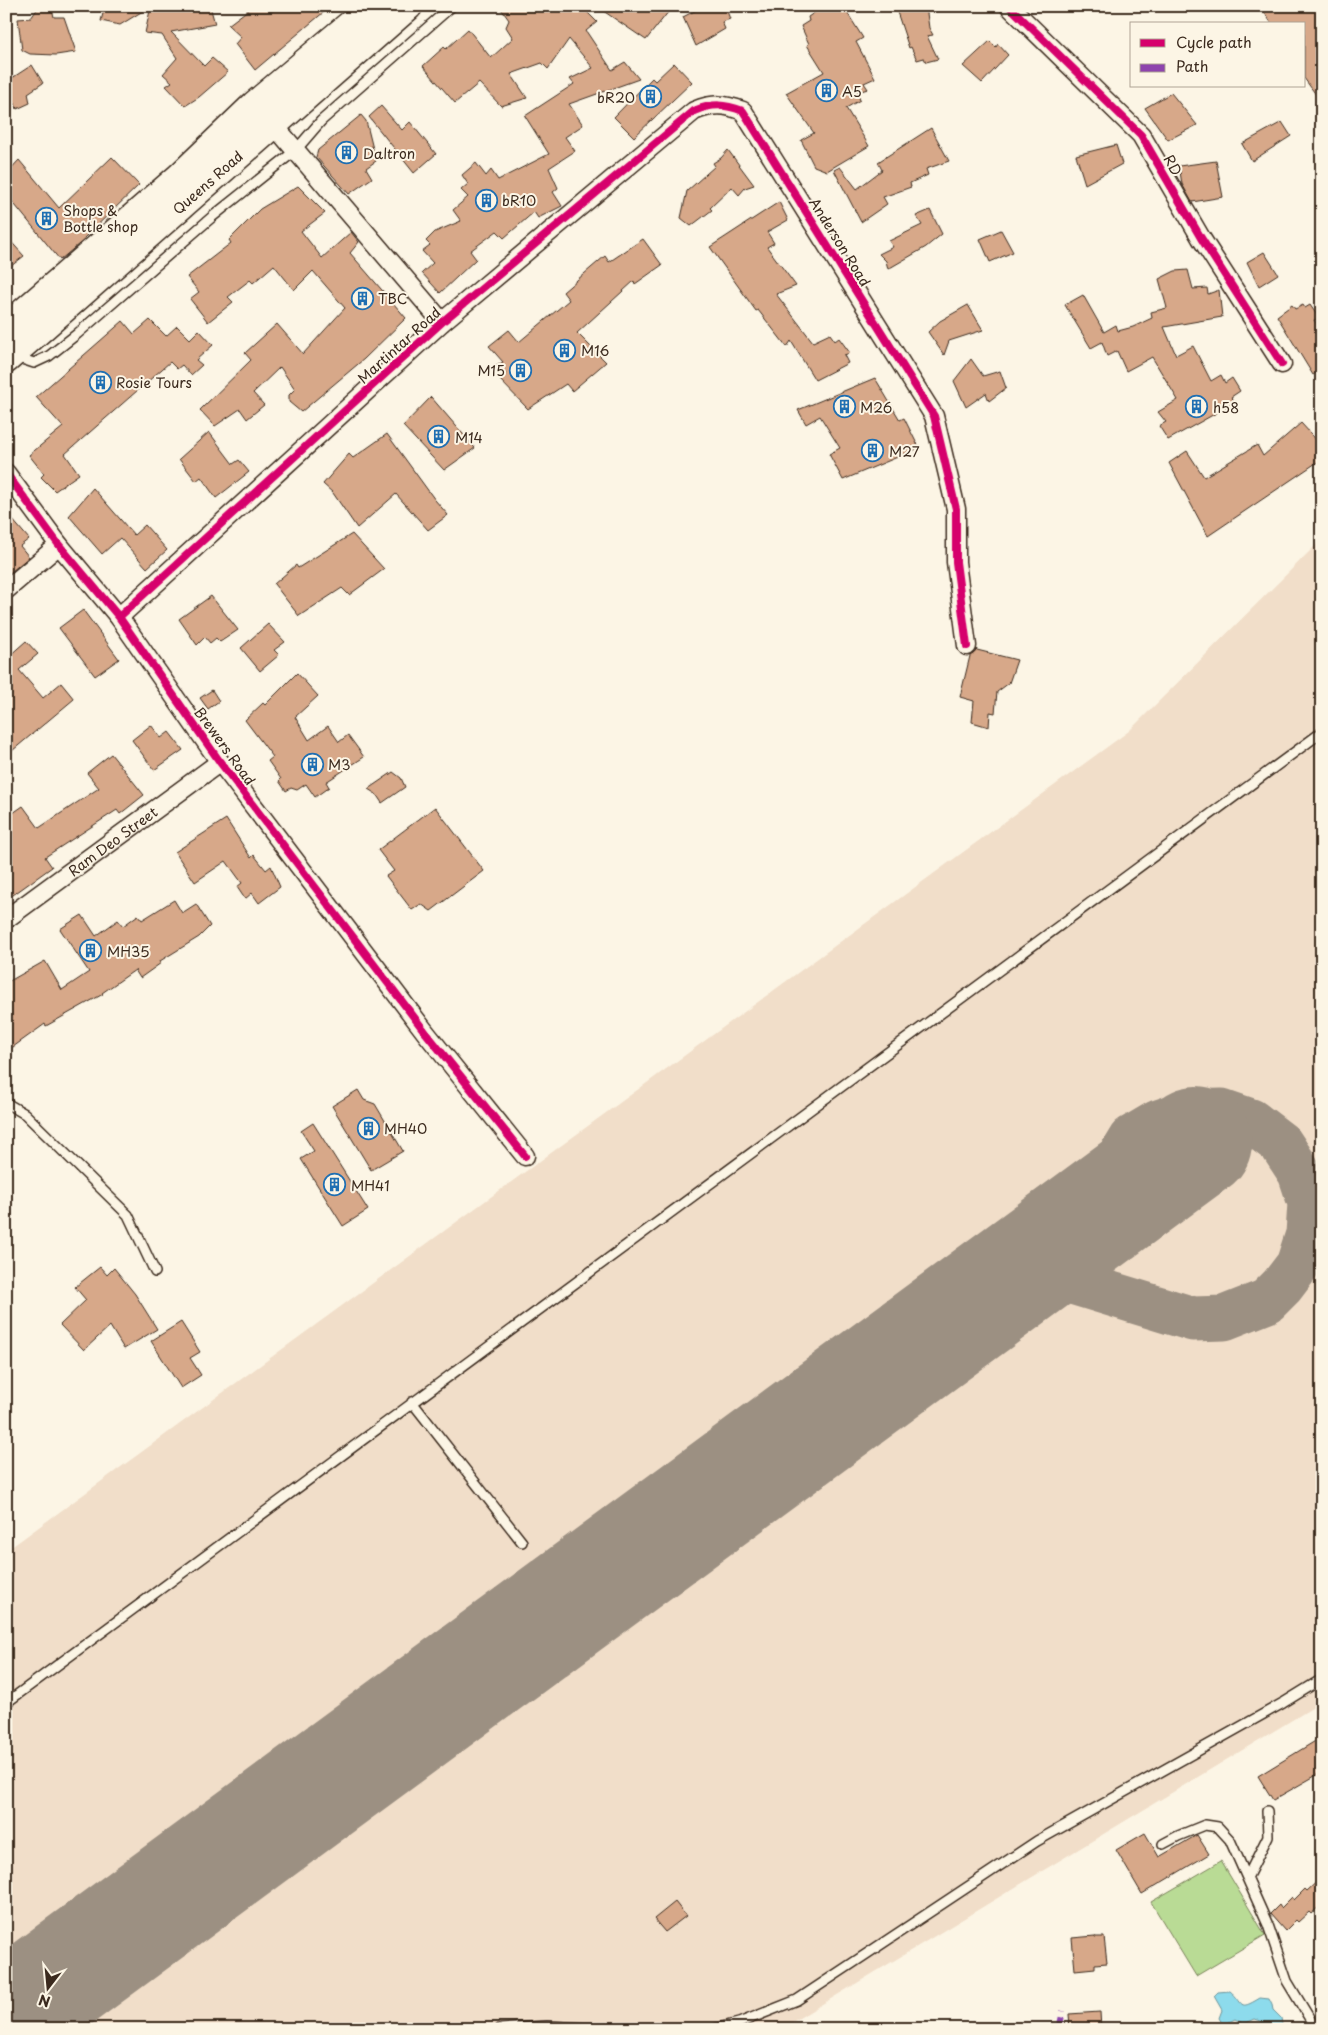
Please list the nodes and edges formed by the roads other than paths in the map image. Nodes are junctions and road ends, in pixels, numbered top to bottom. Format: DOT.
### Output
graph roads {
  1 [pos="373,6"];
  2 [pos="408,6"];
  3 [pos="452,6"];
  4 [pos="1009,6"];
  5 [pos="708,105"];
  6 [pos="273,124"];
  7 [pos="296,150"];
  8 [pos="442,322"];
  9 [pos="6,328"];
  10 [pos="8,357"];
  11 [pos="1282,364"];
  12 [pos="6,473"];
  13 [pos="59,545"];
  14 [pos="6,590"];
  15 [pos="119,617"];
  16 [pos="967,646"];
  17 [pos="1322,732"];
  18 [pos="220,762"];
  19 [pos="6,919"];
  20 [pos="6,1102"];
  21 [pos="525,1156"];
  22 [pos="155,1272"];
  23 [pos="412,1402"];
  24 [pos="522,1542"];
  25 [pos="1322,1679"];
  26 [pos="6,1702"];
  27 [pos="1267,1810"];
  28 [pos="1163,1844"];
  29 [pos="1247,1878"];
  30 [pos="500,2029"];
  31 [pos="602,2029"];
  32 [pos="714,2029"];
  33 [pos="1316,2029"];
  1 -- 9 [label="main road, Queens Road"];
  2 -- 6 [label="main road, Queens Road"];
  3 -- 7 [label="lane"];
  4 -- 11 [label="street, RD"];
  5 -- 8 [label="street, Martintar Road"];
  5 -- 16 [label="street, Anderson Road"];
  6 -- 7 [label="street"];
  6 -- 10 [label="main road, Queens Road"];
  7 -- 8 [label="street"];
  7 -- 10 [label="lane"];
  8 -- 15 [label="street, Martintar Road"];
  12 -- 13 [label="street, Brewers Road"];
  13 -- 14 [label="street"];
  13 -- 15 [label="street, Brewers Road"];
  15 -- 18 [label="street, Brewers Road"];
  17 -- 23 [label="lane"];
  18 -- 19 [label="street, Ram Deo Street"];
  18 -- 21 [label="street, Brewers Road"];
  20 -- 22 [label="lane"];
  23 -- 24 [label="lane"];
  23 -- 26 [label="lane"];
  25 -- 32 [label="lane"];
  27 -- 29 [label="lane"];
  28 -- 29 [label="lane"];
  29 -- 33 [label="lane"];
  30 -- 31 [label="lane"];
}
